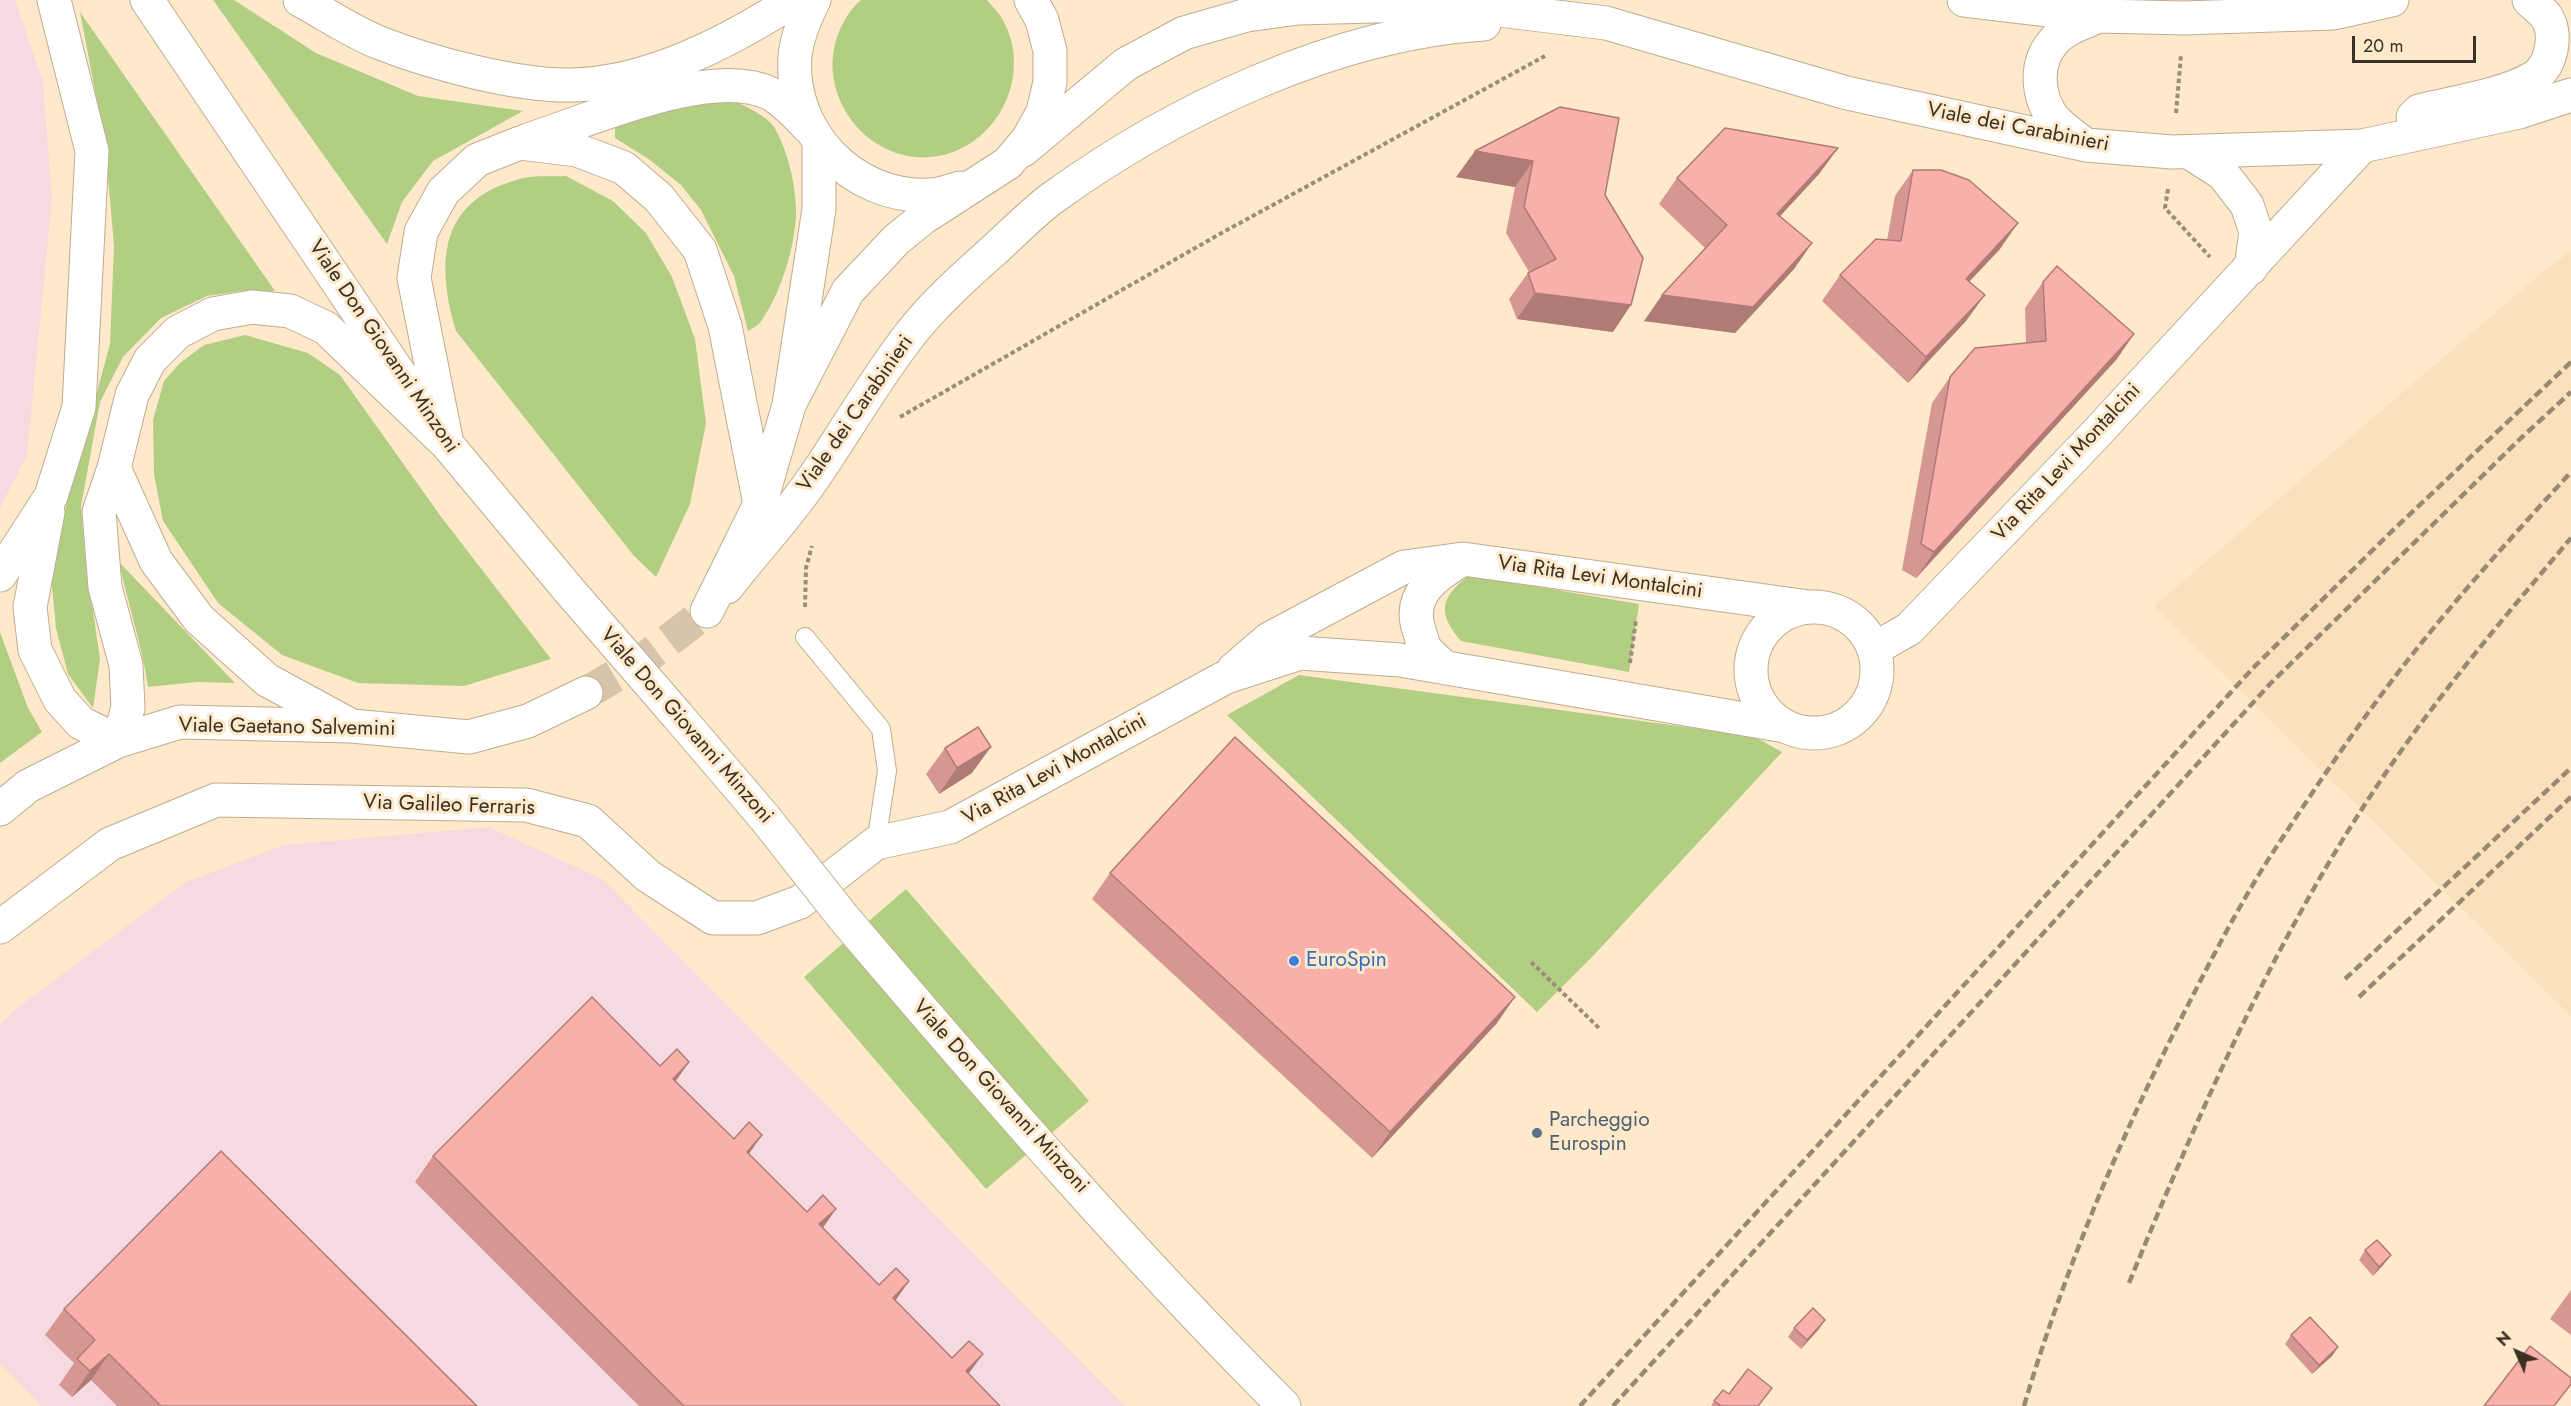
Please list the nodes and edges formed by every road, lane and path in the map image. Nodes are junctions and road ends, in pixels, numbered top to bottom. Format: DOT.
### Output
graph roads {
  1 [pos="54,0"];
  2 [pos="147,0"];
  3 [pos="300,0"];
  4 [pos="794,0"];
  5 [pos="814,0"];
  6 [pos="1031,0"];
  7 [pos="1964,0"];
  8 [pos="2392,0"];
  9 [pos="2529,0"];
  10 [pos="2099,16"];
  11 [pos="1579,20"];
  12 [pos="1547,55"];
  13 [pos="2571,95"];
  14 [pos="816,138"];
  15 [pos="2393,138"];
  16 [pos="520,143"];
  17 [pos="2086,146"];
  18 [pos="2362,146"];
  19 [pos="2189,152"];
  20 [pos="1008,163"];
  21 [pos="972,186"];
  22 [pos="2251,268"];
  23 [pos="789,405"];
  24 [pos="891,422"];
  25 [pos="447,444"];
  26 [pos="114,468"];
  27 [pos="51,496"];
  28 [pos="760,504"];
  29 [pos="814,537"];
  30 [pos="1463,559"];
  31 [pos="0,575"];
  32 [pos="1642,583"];
  33 [pos="1809,607"];
  34 [pos="805,638"];
  35 [pos="1874,650"];
  36 [pos="1445,668"];
  37 [pos="1226,676"];
  38 [pos="586,693"];
  39 [pos="1624,699"];
  40 [pos="352,726"];
  41 [pos="1785,726"];
  42 [pos="118,741"];
  43 [pos="0,809"];
  44 [pos="876,843"];
  45 [pos="0,927"];
  46 [pos="1531,962"];
  47 [pos="1599,1028"];
  48 [pos="1284,1406"];
  1 -- 27 [label="main road"];
  2 -- 25 [label="main road, Viale Don Giovanni Minzoni"];
  3 -- 4 [label="main road"];
  5 -- 14 [label="main road"];
  6 -- 20 [label="main road"];
  7 -- 10 [label="main road"];
  8 -- 10 [label="main road"];
  9 -- 15 [label="main road"];
  10 -- 17 [label="main road"];
  11 -- 17 [label="main road, Viale dei Carabinieri"];
  11 -- 20 [label="main road, Viale dei Carabinieri"];
  11 -- 28 [label="main road, Viale dei Carabinieri"];
  12 -- 24 [label="path"];
  13 -- 15 [label="main road, Viale dei Carabinieri"];
  14 -- 16 [label="main road"];
  14 -- 21 [label="main road"];
  14 -- 23 [label="main road"];
  15 -- 18 [label="main road, Viale dei Carabinieri"];
  16 -- 25 [label="main road"];
  16 -- 28 [label="main road"];
  17 -- 19 [label="main road, Viale dei Carabinieri"];
  18 -- 19 [label="main road, Viale dei Carabinieri"];
  18 -- 22 [label="main road, Via Rita Levi Montalcini"];
  19 -- 22 [label="main road"];
  20 -- 21 [label="main road"];
  21 -- 23 [label="main road"];
  22 -- 35 [label="main road, Via Rita Levi Montalcini"];
  23 -- 28 [label="main road"];
  25 -- 26 [label="main road"];
  25 -- 48 [label="main road, Viale Don Giovanni Minzoni, bridge"];
  26 -- 40 [label="main road"];
  26 -- 42 [label="main road"];
  27 -- 31 [label="main road"];
  27 -- 42 [label="main road"];
  29 -- 34 [label="path"];
  30 -- 32 [label="main road, Via Rita Levi Montalcini"];
  30 -- 36 [label="main road"];
  30 -- 37 [label="main road, Via Rita Levi Montalcini"];
  32 -- 33 [label="main road, Via Rita Levi Montalcini"];
  32 -- 39 [label="path"];
  33 -- 35 [label="main road, Via Rita Levi Montalcini"];
  33 -- 41 [label="main road, Via Rita Levi Montalcini"];
  34 -- 44 [label="lane"];
  35 -- 41 [label="main road, Via Rita Levi Montalcini"];
  36 -- 37 [label="main road, Via Rita Levi Montalcini"];
  36 -- 39 [label="main road, Via Rita Levi Montalcini"];
  37 -- 44 [label="main road, Via Rita Levi Montalcini"];
  38 -- 40 [label="main road, Viale Gaetano Salvemini"];
  39 -- 41 [label="main road, Via Rita Levi Montalcini"];
  40 -- 42 [label="main road, Viale Gaetano Salvemini"];
  42 -- 43 [label="main road, Viale Gaetano Salvemini"];
  44 -- 45 [label="main road, Via Galileo Ferraris"];
  46 -- 47 [label="path"];
}
